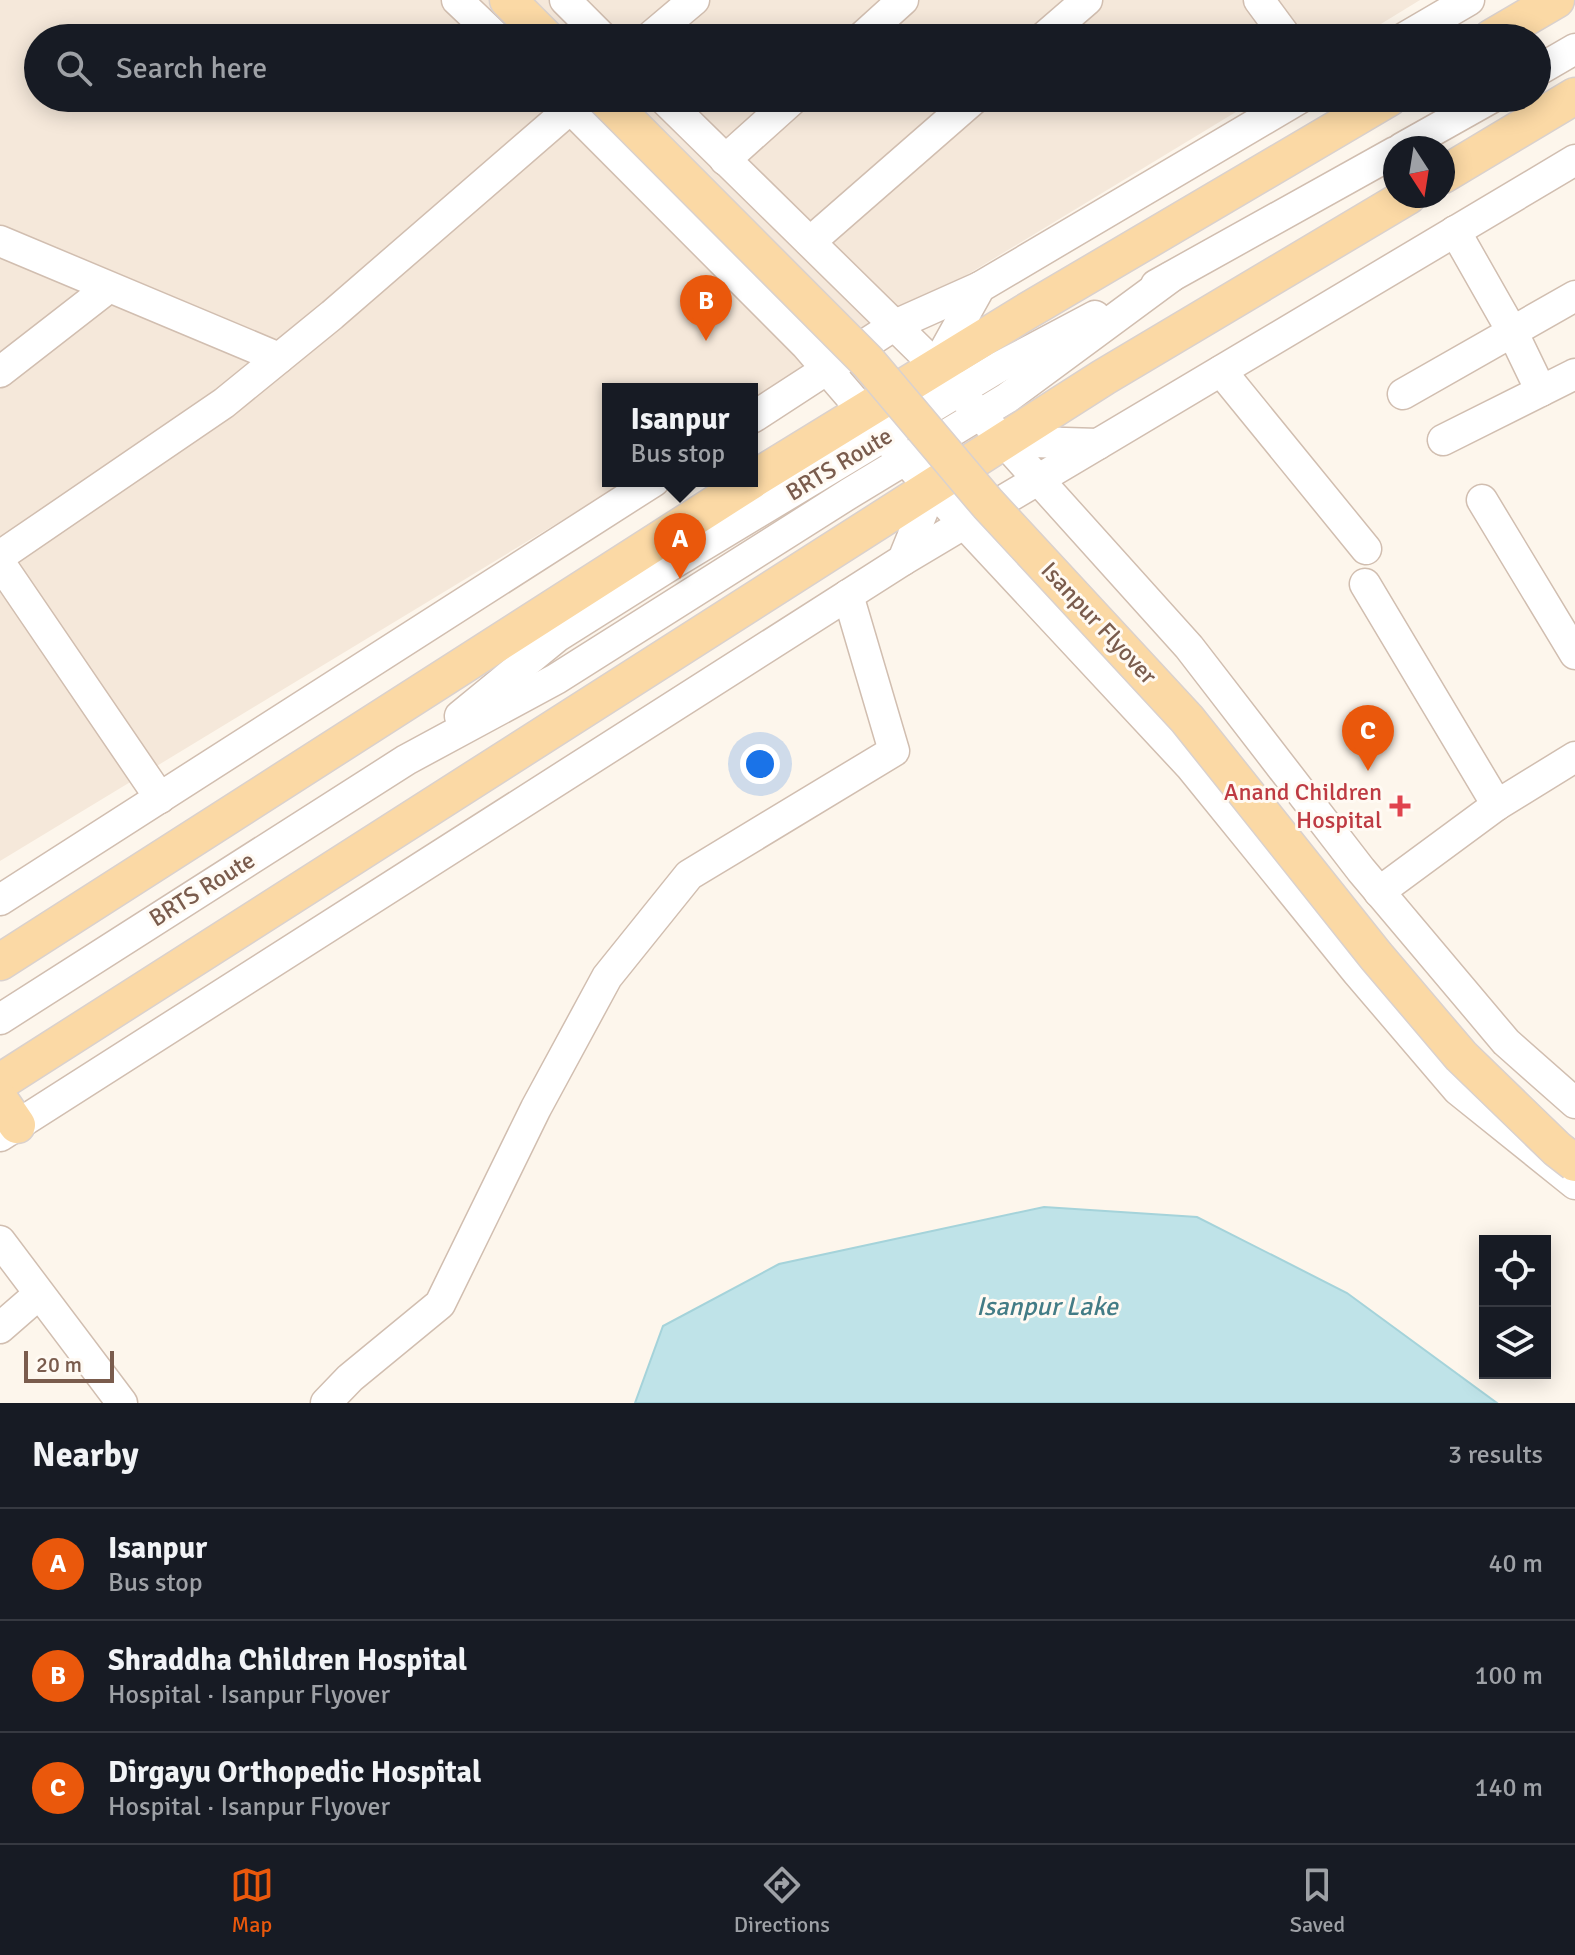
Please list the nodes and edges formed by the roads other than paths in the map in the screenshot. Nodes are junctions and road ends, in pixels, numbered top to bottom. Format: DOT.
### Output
graph roads {
  1 [pos="457,0"];
  2 [pos="508,0"];
  3 [pos="534,0"];
  4 [pos="565,0"];
  5 [pos="694,0"];
  6 [pos="903,0"];
  7 [pos="1087,0"];
  8 [pos="1259,0"];
  9 [pos="1469,0"];
  10 [pos="1556,0"];
  11 [pos="482,24"];
  12 [pos="532,24"];
  13 [pos="558,24"];
  14 [pos="589,24"];
  15 [pos="666,24"];
  16 [pos="876,24"];
  17 [pos="1059,24"];
  18 [pos="1277,24"];
  19 [pos="1428,24"];
  20 [pos="1515,24"];
  21 [pos="1575,49"];
  22 [pos="1551,63"];
  23 [pos="1575,96"];
  24 [pos="1551,110"];
  25 [pos="556,112"];
  26 [pos="575,112"];
  27 [pos="619,112"];
  28 [pos="645,112"];
  29 [pos="677,112"];
  30 [pos="778,112"];
  31 [pos="959,112"];
  32 [pos="1276,112"];
  33 [pos="1367,112"];
  34 [pos="1466,112"];
  35 [pos="1548,112"];
  36 [pos="1423,136"];
  37 [pos="1383,159"];
  38 [pos="725,160"];
  39 [pos="1575,160"];
  40 [pos="1455,168"];
  41 [pos="1388,208"];
  42 [pos="1455,231"];
  43 [pos="0,241"];
  44 [pos="810,242"];
  45 [pos="1171,277"];
  46 [pos="980,287"];
  47 [pos="108,288"];
  48 [pos="1575,296"];
  49 [pos="895,325"];
  50 [pos="1513,333"];
  51 [pos="279,358"];
  52 [pos="828,369"];
  53 [pos="1221,371"];
  54 [pos="0,372"];
  55 [pos="1575,374"];
  56 [pos="948,379"];
  57 [pos="1541,391"];
  58 [pos="1403,394"];
  59 [pos="758,414"];
  60 [pos="979,415"];
  61 [pos="875,424"];
  62 [pos="1443,440"];
  63 [pos="1003,441"];
  64 [pos="1098,444"];
  65 [pos="905,460"];
  66 [pos="758,478"];
  67 [pos="1038,480"];
  68 [pos="933,486"];
  69 [pos="645,487"];
  70 [pos="742,487"];
  71 [pos="1482,500"];
  72 [pos="967,524"];
  73 [pos="1366,549"];
  74 [pos="0,556"];
  75 [pos="903,560"];
  76 [pos="0,563"];
  77 [pos="1365,584"];
  78 [pos="848,595"];
  79 [pos="1575,654"];
  80 [pos="1575,757"];
  81 [pos="406,760"];
  82 [pos="160,798"];
  83 [pos="1497,805"];
  84 [pos="1379,892"];
  85 [pos="0,900"];
  86 [pos="0,962"];
  87 [pos="0,1019"];
  88 [pos="0,1082"];
  89 [pos="1575,1103"];
  90 [pos="6,1120"];
  91 [pos="1575,1139"];
  92 [pos="1575,1163"];
  93 [pos="1575,1184"];
  94 [pos="0,1241"];
  95 [pos="39,1294"];
  96 [pos="0,1328"];
  97 [pos="122,1403"];
  98 [pos="326,1403"];
  1 -- 11 [label="street"];
  2 -- 12 [label="main road"];
  3 -- 13 [label="main road"];
  4 -- 14 [label="street"];
  5 -- 15 [label="street"];
  6 -- 16 [label="street"];
  7 -- 17 [label="street"];
  8 -- 18 [label="street"];
  9 -- 19 [label="street"];
  10 -- 20 [label="main road"];
  21 -- 22 [label="street"];
  23 -- 24 [label="main road"];
  25 -- 51 [label="street"];
  26 -- 52 [label="street"];
  27 -- 92 [label="main road, Isanpur Flyover, bridge"];
  28 -- 91 [label="main road, Isanpur Flyover"];
  29 -- 38 [label="street"];
  30 -- 38 [label="street"];
  31 -- 44 [label="street"];
  32 -- 46 [label="street"];
  33 -- 56 [label="main road"];
  34 -- 36 [label="street"];
  35 -- 40 [label="main road"];
  37 -- 45 [label="street, BRTS Route"];
  38 -- 44 [label="street"];
  39 -- 42 [label="street"];
  41 -- 63 [label="main road"];
  42 -- 50 [label="street"];
  42 -- 53 [label="street"];
  43 -- 47 [label="street"];
  44 -- 49 [label="street"];
  45 -- 56 [label="street, BRTS Route"];
  45 -- 60 [label="street, BRTS Route"];
  46 -- 49 [label="street"];
  46 -- 56 [label="street"];
  47 -- 51 [label="street"];
  47 -- 54 [label="street"];
  48 -- 50 [label="street"];
  49 -- 52 [label="street"];
  49 -- 56 [label="street"];
  50 -- 57 [label="street"];
  50 -- 58 [label="street"];
  51 -- 74 [label="street"];
  52 -- 59 [label="street"];
  52 -- 61 [label="street"];
  53 -- 64 [label="street"];
  53 -- 73 [label="street"];
  55 -- 57 [label="street"];
  56 -- 60 [label="street"];
  56 -- 61 [label="main road"];
  57 -- 62 [label="street"];
  60 -- 63 [label="street"];
  60 -- 65 [label="street, BRTS Route"];
  61 -- 65 [label="street"];
  61 -- 66 [label="main road"];
  61 -- 81 [label="street, BRTS Route"];
  63 -- 64 [label="street"];
  63 -- 67 [label="street"];
  63 -- 68 [label="main road"];
  64 -- 67 [label="street"];
  65 -- 68 [label="street"];
  65 -- 81 [label="street, BRTS Route"];
  67 -- 72 [label="street"];
  67 -- 84 [label="street"];
  68 -- 72 [label="street"];
  68 -- 75 [label="street"];
  68 -- 88 [label="main road"];
  69 -- 82 [label="street"];
  70 -- 86 [label="main road"];
  71 -- 79 [label="street"];
  72 -- 75 [label="street"];
  72 -- 93 [label="street"];
  75 -- 78 [label="street"];
  76 -- 82 [label="street"];
  77 -- 83 [label="street"];
  78 -- 90 [label="street"];
  78 -- 98 [label="street"];
  80 -- 83 [label="street"];
  81 -- 87 [label="street, BRTS Route"];
  82 -- 85 [label="street"];
  83 -- 84 [label="street"];
  84 -- 89 [label="street"];
  94 -- 95 [label="street"];
  95 -- 96 [label="street"];
  95 -- 97 [label="street"];
}
